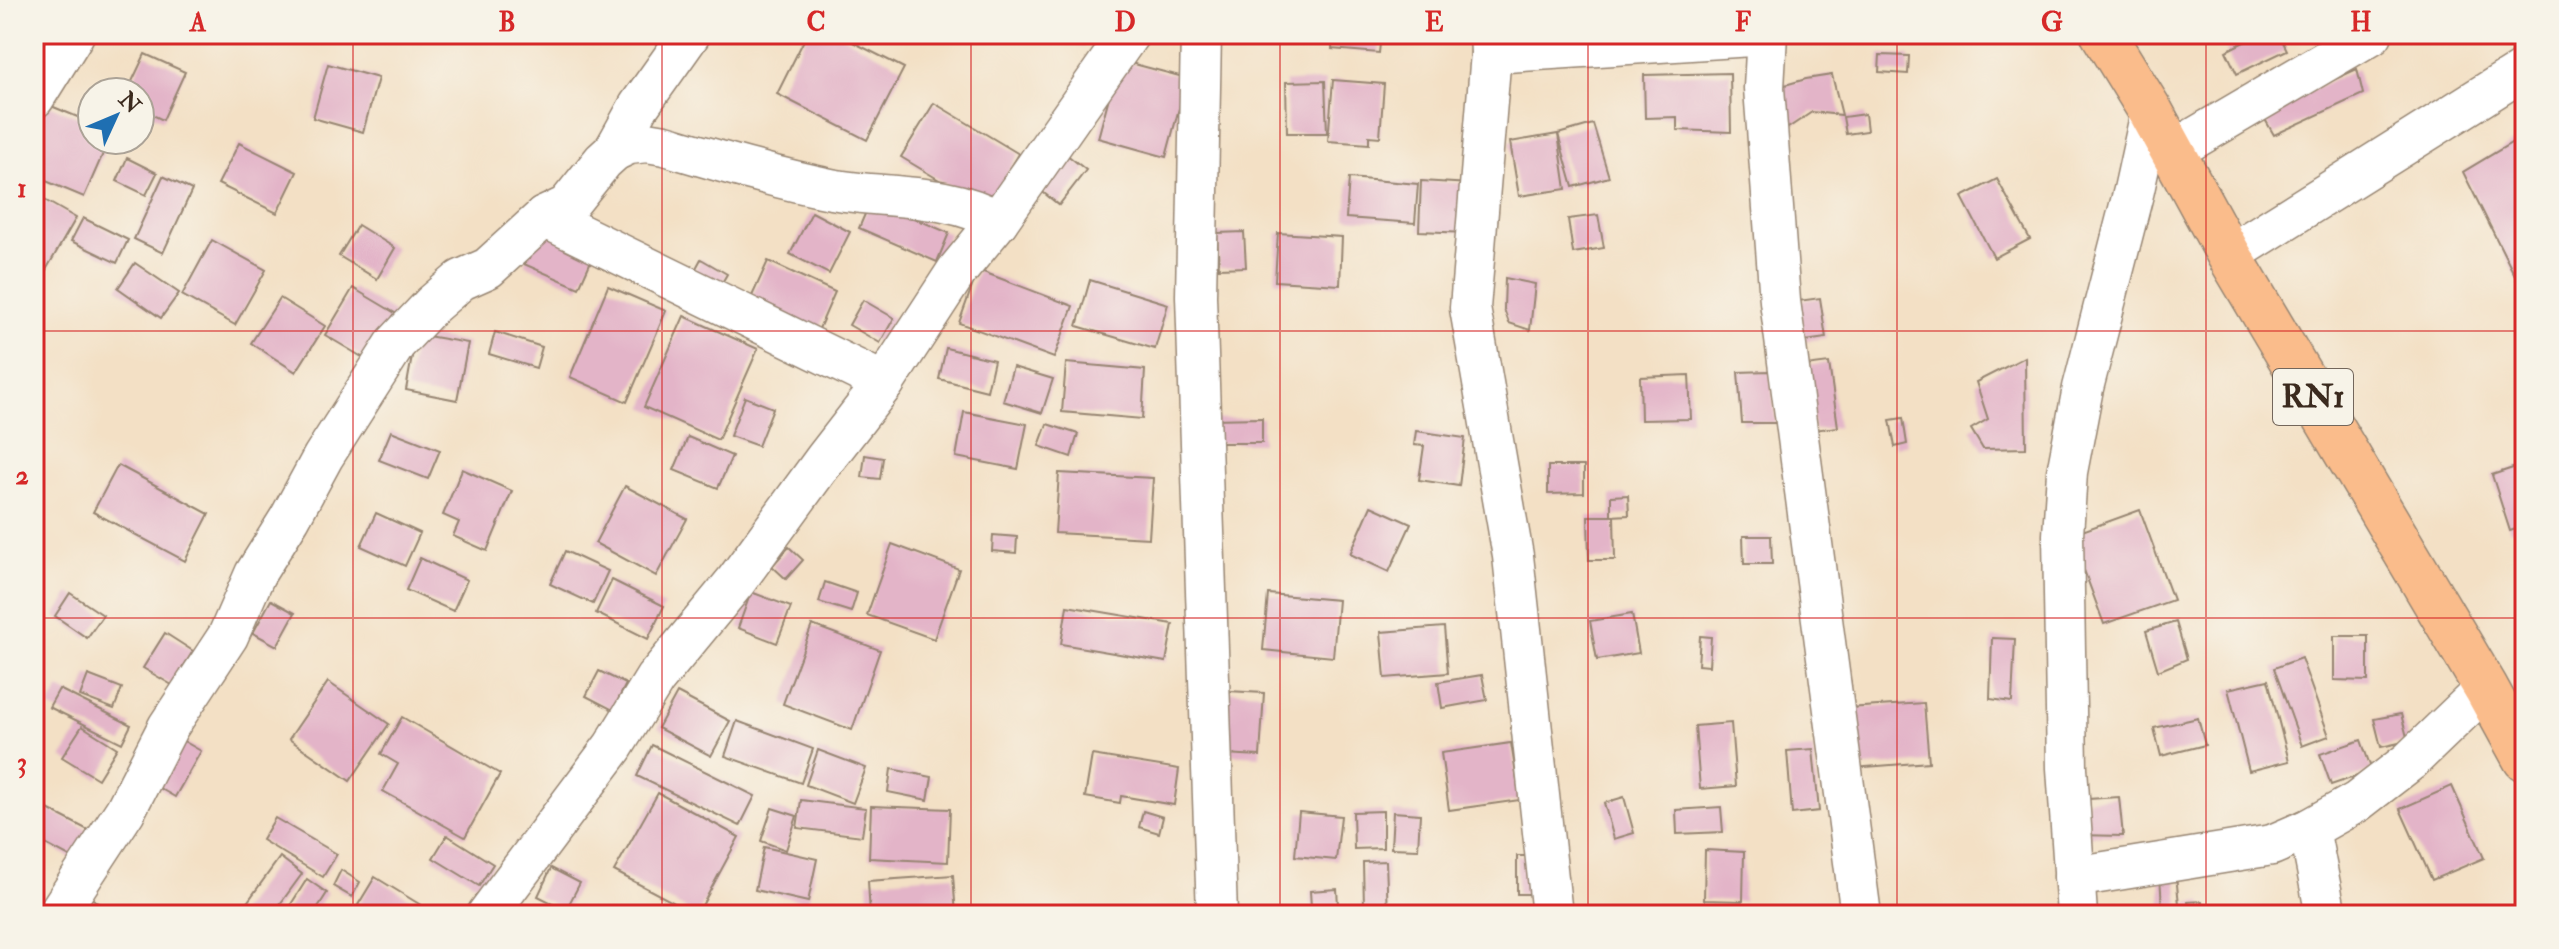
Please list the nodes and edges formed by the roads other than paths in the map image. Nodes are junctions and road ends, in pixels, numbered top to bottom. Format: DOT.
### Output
graph roads {
  1 [pos="74,34"];
  2 [pos="690,34"];
  3 [pos="1129,34"];
  4 [pos="1201,34"];
  5 [pos="1767,34"];
  6 [pos="2103,34"];
  7 [pos="2372,34"];
  8 [pos="1490,44"];
  9 [pos="2525,69"];
  10 [pos="34,98"];
  11 [pos="2151,112"];
  12 [pos="614,151"];
  13 [pos="2171,152"];
  14 [pos="544,217"];
  15 [pos="998,221"];
  16 [pos="2229,255"];
  17 [pos="884,383"];
  18 [pos="2486,688"];
  19 [pos="2525,759"];
  20 [pos="2309,829"];
  21 [pos="2076,896"];
  22 [pos="57,915"];
  23 [pos="487,915"];
  24 [pos="1217,915"];
  25 [pos="1552,915"];
  26 [pos="1861,915"];
  27 [pos="2326,915"];
  1 -- 10 [label="street"];
  2 -- 12 [label="street"];
  3 -- 15 [label="street"];
  4 -- 24 [label="street"];
  5 -- 8 [label="street"];
  5 -- 26 [label="street"];
  6 -- 11 [label="highway, RN1"];
  7 -- 13 [label="street"];
  8 -- 25 [label="street"];
  9 -- 16 [label="street"];
  11 -- 13 [label="highway, RN1"];
  11 -- 21 [label="street"];
  12 -- 14 [label="street"];
  12 -- 15 [label="street"];
  13 -- 16 [label="highway, RN1"];
  14 -- 17 [label="street"];
  14 -- 22 [label="street"];
  15 -- 17 [label="street"];
  16 -- 18 [label="highway, RN1"];
  17 -- 23 [label="street"];
  18 -- 19 [label="highway, RN1"];
  18 -- 20 [label="street"];
  20 -- 21 [label="street"];
  20 -- 27 [label="street"];
}
